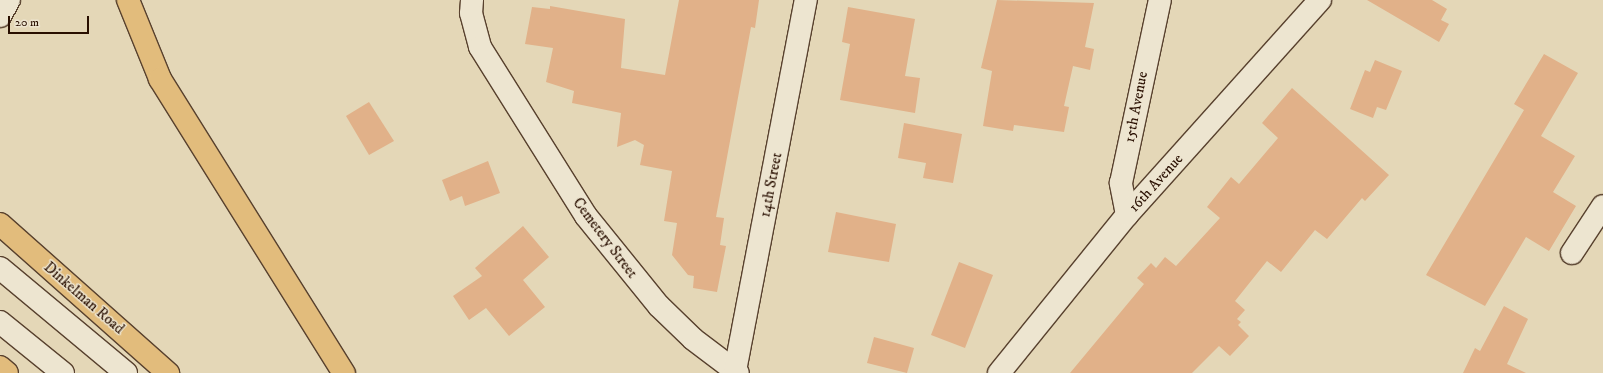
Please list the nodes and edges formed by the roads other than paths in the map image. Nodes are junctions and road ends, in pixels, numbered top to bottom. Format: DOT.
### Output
graph roads {
  1 [pos="9,0"];
  2 [pos="128,0"];
  3 [pos="472,0"];
  4 [pos="806,0"];
  5 [pos="1160,0"];
  6 [pos="1320,0"];
  7 [pos="0,16"];
  8 [pos="1603,206"];
  9 [pos="1127,215"];
  10 [pos="0,224"];
  11 [pos="1572,253"];
  12 [pos="0,268"];
  13 [pos="0,322"];
  14 [pos="0,367"];
  15 [pos="737,372"];
  16 [pos="7,373"];
  17 [pos="63,373"];
  18 [pos="126,373"];
  19 [pos="168,373"];
  20 [pos="344,373"];
  21 [pos="999,373"];
  1 -- 7 [label="street"];
  2 -- 20 [label="main road"];
  3 -- 15 [label="street, Cemetery Street"];
  4 -- 15 [label="street, 14th Street"];
  5 -- 9 [label="street, 15th Avenue"];
  6 -- 9 [label="street, 16th Avenue"];
  8 -- 11 [label="street"];
  9 -- 21 [label="street, 16th Avenue"];
  10 -- 19 [label="main road, Dinkelman Road"];
  12 -- 18 [label="street"];
  13 -- 17 [label="street"];
  14 -- 16 [label="main road"];
}
